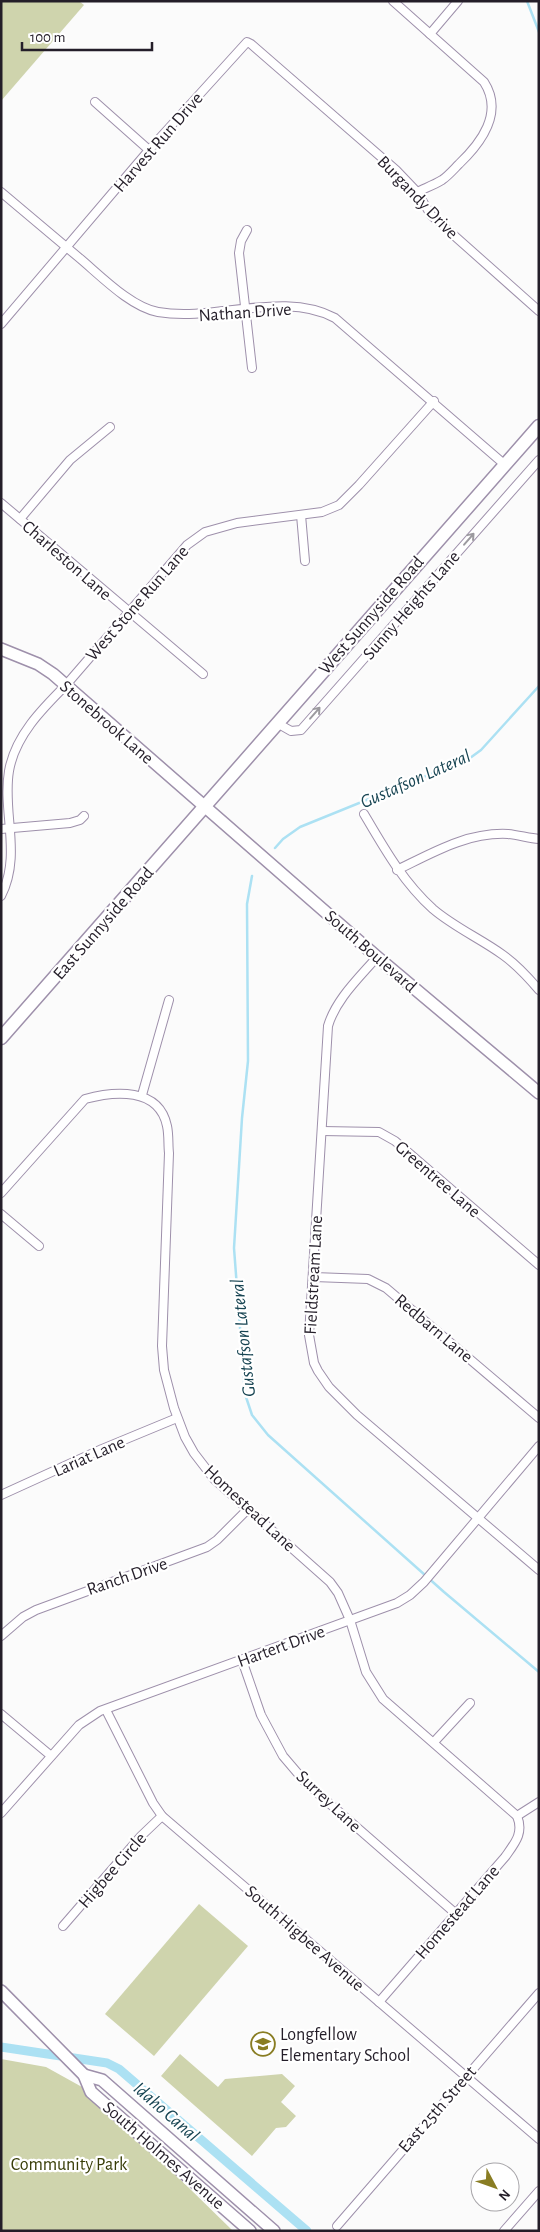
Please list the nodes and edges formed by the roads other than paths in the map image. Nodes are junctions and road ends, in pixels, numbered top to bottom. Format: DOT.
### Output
graph roads {
  1 [pos="392,1"];
  2 [pos="458,1"];
  3 [pos="430,34"];
  4 [pos="251,44"];
  5 [pos="95,102"];
  6 [pos="150,150"];
  7 [pos="1,192"];
  8 [pos="417,192"];
  9 [pos="247,230"];
  10 [pos="67,248"];
  11 [pos="244,309"];
  12 [pos="539,312"];
  13 [pos="1,324"];
  14 [pos="252,368"];
  15 [pos="434,401"];
  16 [pos="539,426"];
  17 [pos="110,427"];
  18 [pos="539,460"];
  19 [pos="504,464"];
  20 [pos="1,503"];
  21 [pos="300,515"];
  22 [pos="20,519"];
  23 [pos="305,561"];
  24 [pos="128,613"];
  25 [pos="1,649"];
  26 [pos="203,674"];
  27 [pos="66,685"];
  28 [pos="277,723"];
  29 [pos="205,807"];
  30 [pos="364,814"];
  31 [pos="84,816"];
  32 [pos="1,829"];
  33 [pos="12,829"];
  34 [pos="539,839"];
  35 [pos="397,870"];
  36 [pos="1,896"];
  37 [pos="377,957"];
  38 [pos="539,990"];
  39 [pos="169,1000"];
  40 [pos="1,1038"];
  41 [pos="538,1092"];
  42 [pos="145,1097"];
  43 [pos="322,1131"];
  44 [pos="1,1193"];
  45 [pos="1,1214"];
  46 [pos="39,1246"];
  47 [pos="539,1265"];
  48 [pos="314,1277"];
  49 [pos="177,1418"];
  50 [pos="539,1418"];
  51 [pos="539,1446"];
  52 [pos="1,1495"];
  53 [pos="248,1510"];
  54 [pos="479,1517"];
  55 [pos="539,1570"];
  56 [pos="350,1620"];
  57 [pos="1,1636"];
  58 [pos="242,1660"];
  59 [pos="470,1703"];
  60 [pos="106,1710"];
  61 [pos="1,1714"];
  62 [pos="434,1742"];
  63 [pos="50,1755"];
  64 [pos="539,1802"];
  65 [pos="1,1814"];
  66 [pos="162,1816"];
  67 [pos="517,1816"];
  68 [pos="456,1913"];
  69 [pos="63,1926"];
  70 [pos="1,1991"];
  71 [pos="539,1993"];
  72 [pos="379,2002"];
  73 [pos="84,2075"];
  74 [pos="466,2076"];
  75 [pos="539,2139"];
  76 [pos="539,2191"];
  77 [pos="337,2226"];
  78 [pos="250,2231"];
  79 [pos="274,2231"];
  80 [pos="504,2231"];
  1 -- 3 [label="street"];
  2 -- 3 [label="street"];
  3 -- 8 [label="street"];
  4 -- 6 [label="street, Harvest Run Drive"];
  4 -- 8 [label="street, Burgandy Drive"];
  5 -- 6 [label="street"];
  6 -- 10 [label="street, Harvest Run Drive"];
  7 -- 10 [label="street, Nathan Drive"];
  8 -- 12 [label="street, Burgandy Drive"];
  9 -- 11 [label="street"];
  10 -- 11 [label="street, Nathan Drive"];
  10 -- 13 [label="street, Harvest Run Drive"];
  11 -- 14 [label="street"];
  11 -- 15 [label="street, Nathan Drive"];
  15 -- 19 [label="street, Nathan Drive"];
  15 -- 21 [label="street, West Stone Run Lane"];
  16 -- 19 [label="main road, West Sunnyside Road"];
  17 -- 22 [label="street"];
  28 -- 18 [label="street, Sunny Heights Lane, one-way"];
  19 -- 28 [label="main road, West Sunnyside Road"];
  20 -- 22 [label="street, Charleston Lane"];
  21 -- 23 [label="street"];
  21 -- 24 [label="street, West Stone Run Lane"];
  22 -- 24 [label="street, Charleston Lane"];
  24 -- 26 [label="street, Charleston Lane"];
  24 -- 27 [label="street, West Stone Run Lane"];
  25 -- 27 [label="street, Stonebrook Lane"];
  27 -- 29 [label="street, Stonebrook Lane"];
  27 -- 33 [label="street, West Stone Run Lane"];
  28 -- 29 [label="main road, West Sunnyside Road"];
  29 -- 37 [label="street, South Boulevard"];
  29 -- 40 [label="main road, East Sunnyside Road"];
  30 -- 35 [label="street"];
  31 -- 33 [label="street"];
  32 -- 33 [label="street"];
  33 -- 36 [label="street, West Stone Run Lane"];
  34 -- 35 [label="street"];
  35 -- 38 [label="street"];
  37 -- 41 [label="street, South Boulevard"];
  37 -- 43 [label="street, Fieldstream Lane"];
  39 -- 42 [label="street"];
  42 -- 44 [label="street"];
  42 -- 49 [label="street, Homestead Lane"];
  43 -- 47 [label="street, Greentree Lane"];
  43 -- 48 [label="street, Fieldstream Lane"];
  45 -- 46 [label="street"];
  48 -- 50 [label="street, Redbarn Lane"];
  48 -- 54 [label="street, Fieldstream Lane"];
  49 -- 52 [label="street, Lariat Lane"];
  49 -- 53 [label="street, Homestead Lane"];
  51 -- 54 [label="street, Hartert Drive"];
  53 -- 56 [label="street, Homestead Lane"];
  53 -- 57 [label="street, Ranch Drive"];
  54 -- 55 [label="street, Fieldstream Lane"];
  54 -- 56 [label="street, Hartert Drive"];
  56 -- 58 [label="street, Hartert Drive"];
  56 -- 62 [label="street, Homestead Lane"];
  58 -- 60 [label="street, Hartert Drive"];
  58 -- 68 [label="street, Surrey Lane"];
  59 -- 62 [label="street"];
  60 -- 63 [label="street, Hartert Drive"];
  60 -- 66 [label="street, South Higbee Avenue"];
  61 -- 63 [label="street"];
  62 -- 67 [label="street, Homestead Lane"];
  63 -- 65 [label="street, Hartert Drive"];
  64 -- 67 [label="street"];
  66 -- 69 [label="street, Higbee Circle"];
  66 -- 72 [label="street, South Higbee Avenue"];
  67 -- 68 [label="street, Homestead Lane"];
  68 -- 72 [label="street, Homestead Lane"];
  70 -- 73 [label="street, South Holmes Avenue"];
  71 -- 74 [label="street, East 25th Street"];
  72 -- 74 [label="street, South Higbee Avenue"];
  73 -- 78 [label="street, South Holmes Avenue"];
  73 -- 79 [label="street, South Holmes Avenue"];
  74 -- 75 [label="street, South Higbee Avenue"];
  74 -- 77 [label="street, East 25th Street"];
  76 -- 80 [label="street"];
}
